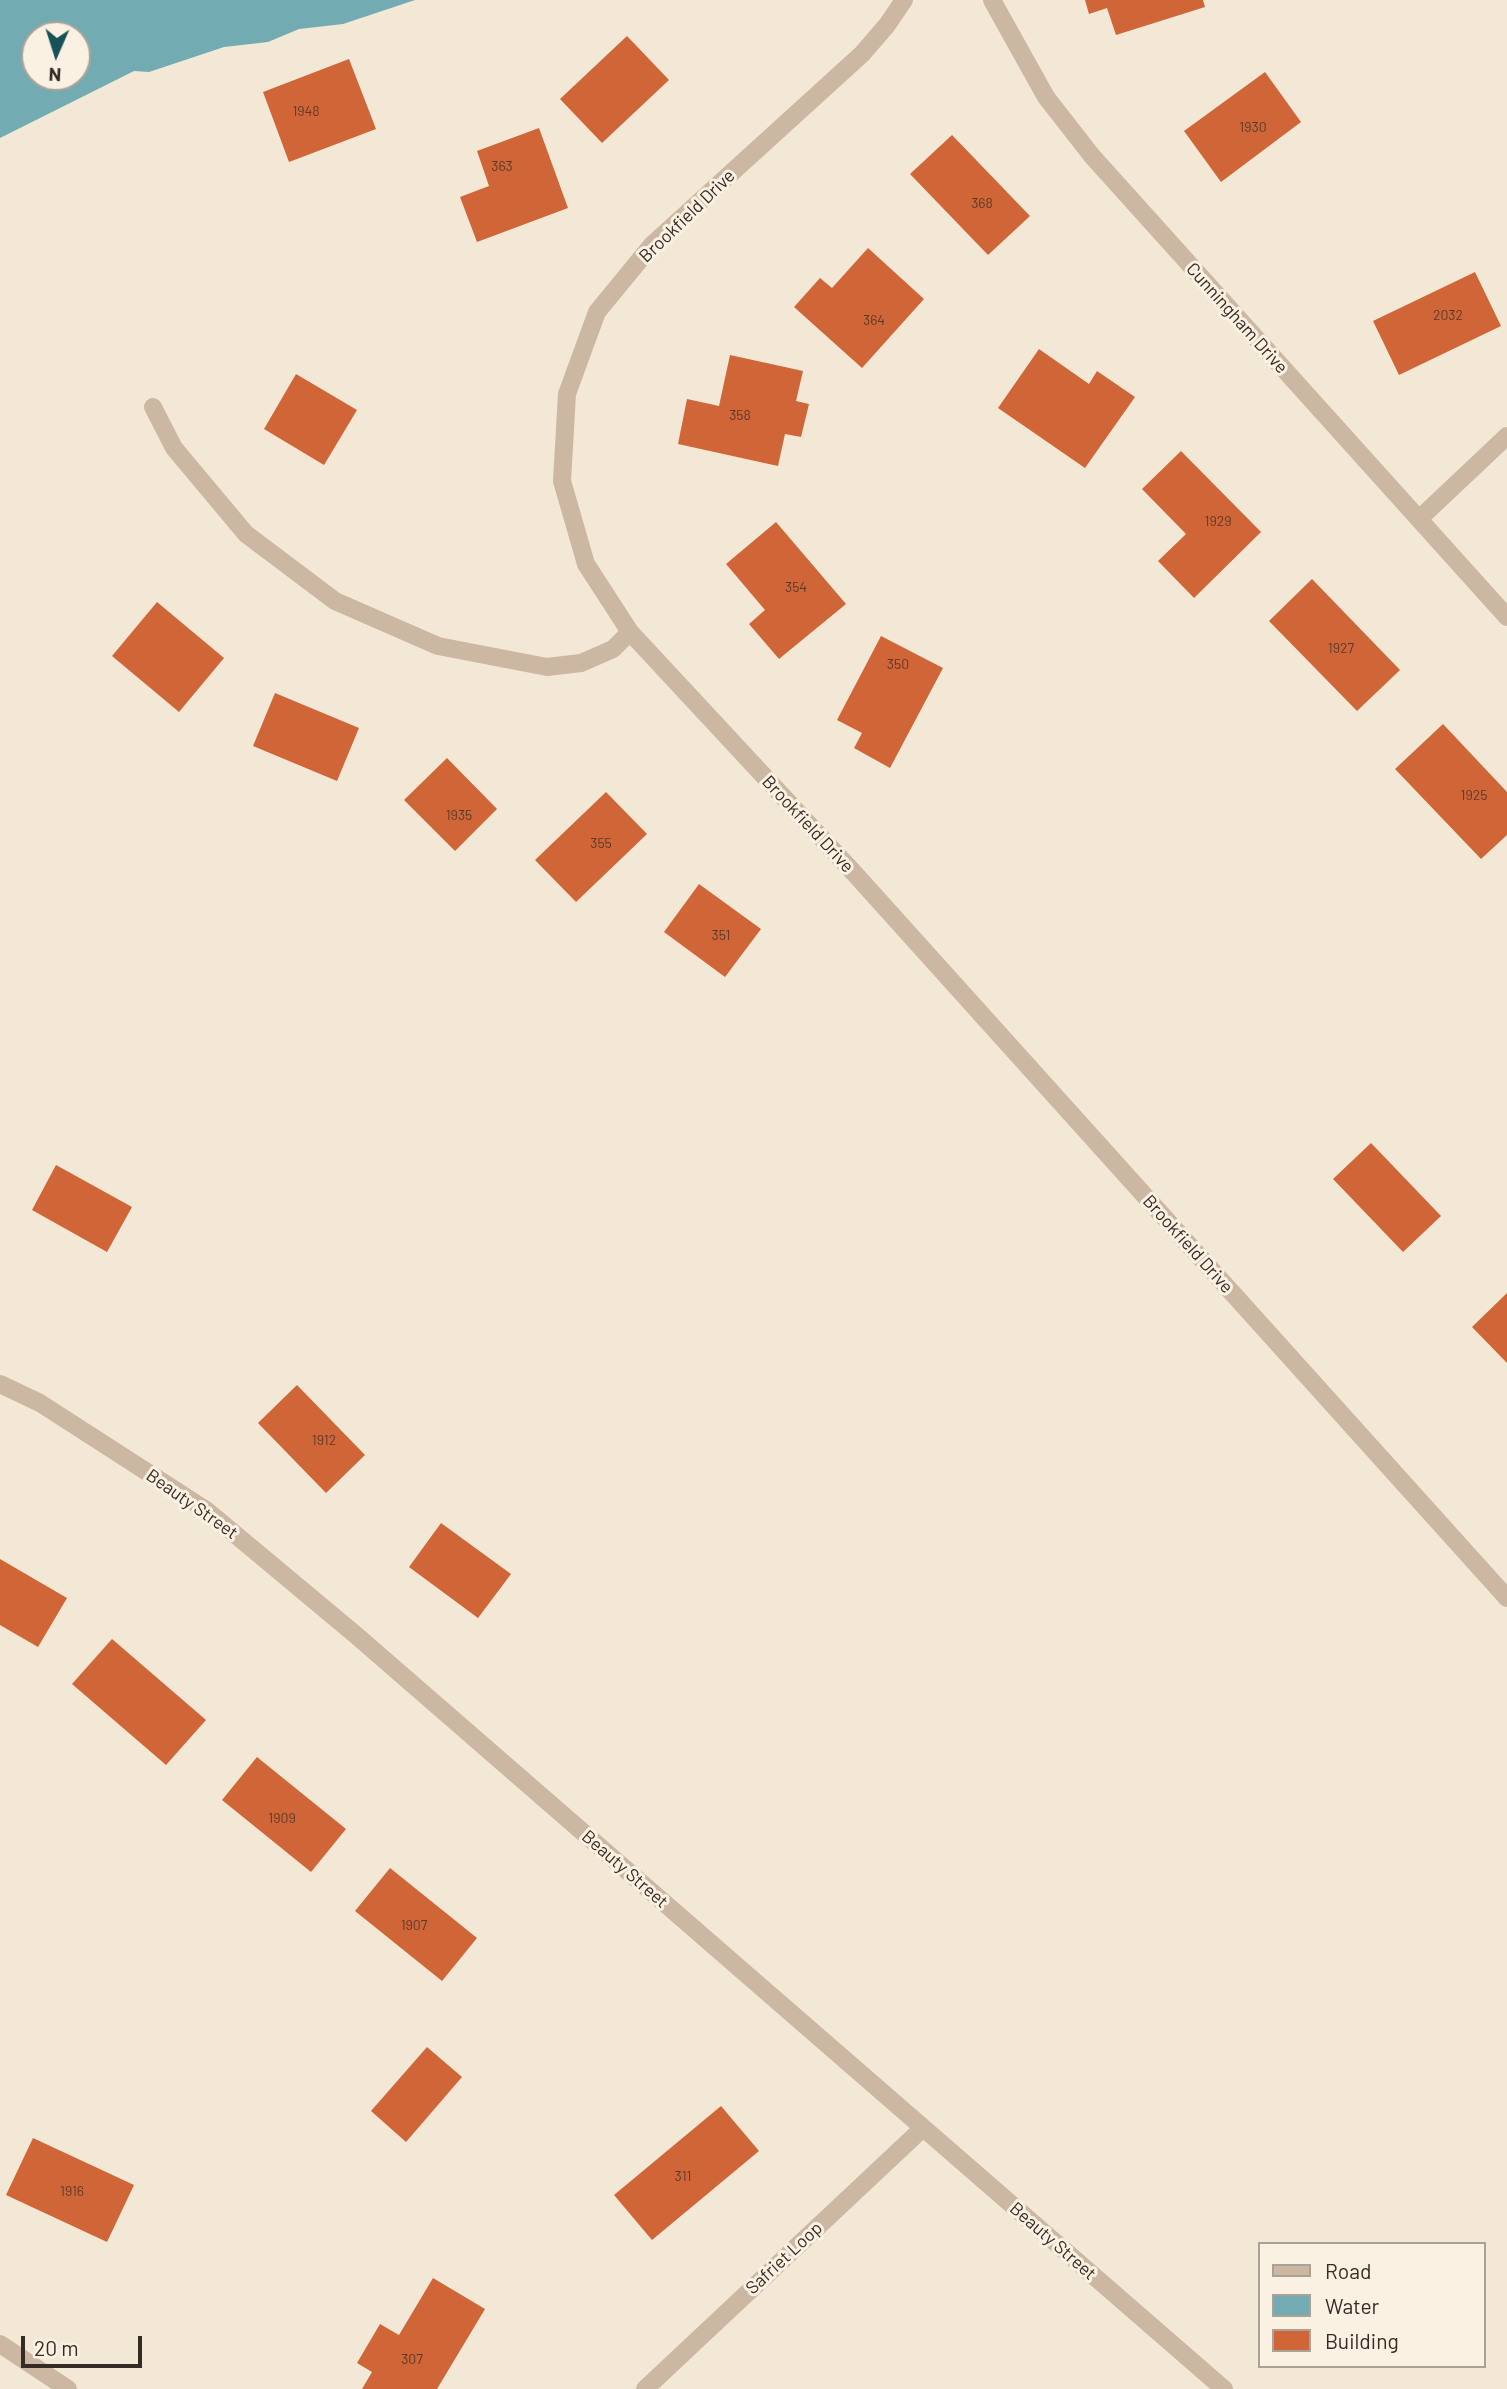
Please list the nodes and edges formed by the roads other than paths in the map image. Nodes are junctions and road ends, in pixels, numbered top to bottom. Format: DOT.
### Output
graph roads {
  1 [pos="904,0"];
  2 [pos="992,0"];
  3 [pos="153,407"];
  4 [pos="1507,436"];
  5 [pos="1419,519"];
  6 [pos="1507,617"];
  7 [pos="630,632"];
  8 [pos="0,1384"];
  9 [pos="1507,1598"];
  10 [pos="923,2128"];
  11 [pos="0,2344"];
  12 [pos="68,2389"];
  13 [pos="645,2389"];
  14 [pos="1224,2389"];
  1 -- 7 [label="street, Brookfield Drive"];
  2 -- 5 [label="street, Cunningham Drive"];
  3 -- 7 [label="street"];
  4 -- 5 [label="street"];
  5 -- 6 [label="street, Cunningham Drive"];
  7 -- 9 [label="street, Brookfield Drive"];
  8 -- 10 [label="street, Beauty Street"];
  10 -- 13 [label="street, Safriet Loop"];
  10 -- 14 [label="street, Beauty Street"];
  11 -- 12 [label="street"];
}
